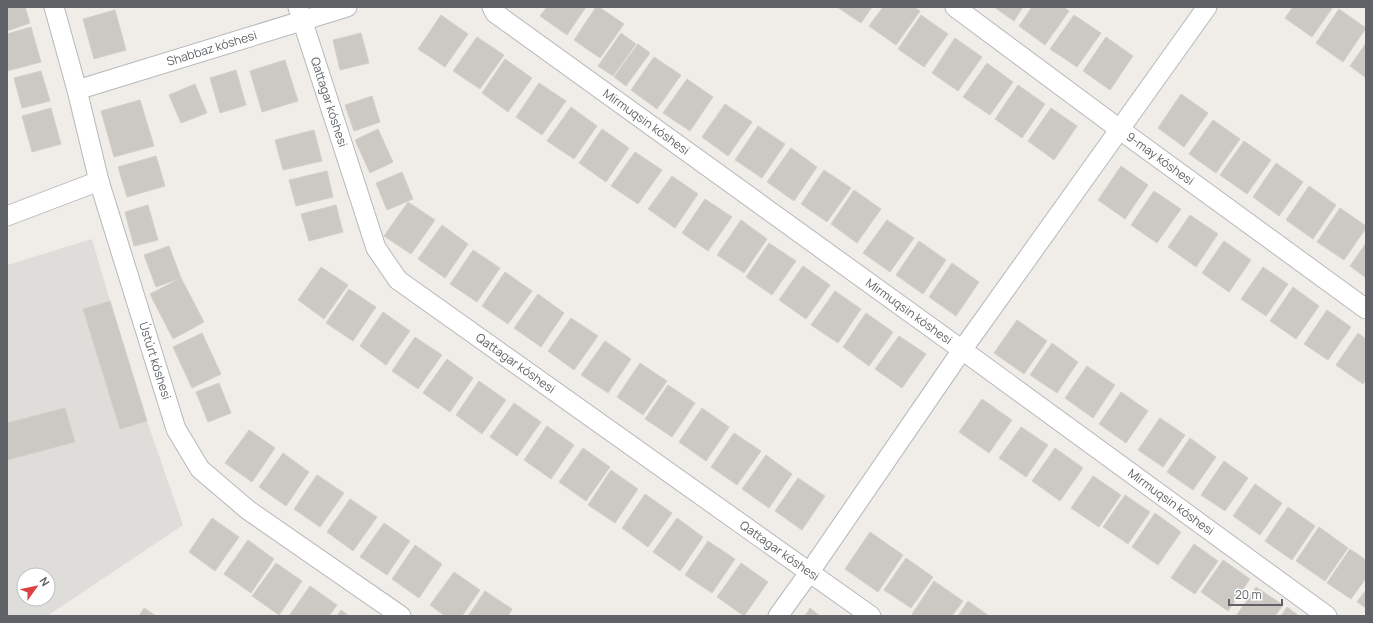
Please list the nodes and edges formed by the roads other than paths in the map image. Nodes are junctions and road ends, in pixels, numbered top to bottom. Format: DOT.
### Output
graph roads {
  1 [pos="54,7"];
  2 [pos="347,7"];
  3 [pos="492,7"];
  4 [pos="955,7"];
  5 [pos="1207,7"];
  6 [pos="300,14"];
  7 [pos="77,90"];
  8 [pos="1120,129"];
  9 [pos="99,181"];
  10 [pos="7,216"];
  11 [pos="1366,309"];
  12 [pos="962,350"];
  13 [pos="810,573"];
  14 [pos="401,616"];
  15 [pos="778,616"];
  16 [pos="871,616"];
  17 [pos="1327,616"];
  1 -- 7 [label="street, Ústúrt kóshesi"];
  2 -- 6 [label="street, Shabbaz kóshesi"];
  3 -- 12 [label="street, Mirmuqsin kóshesi"];
  4 -- 8 [label="street, 9-may kóshesi"];
  5 -- 8 [label="street"];
  6 -- 7 [label="street, Shabbaz kóshesi"];
  6 -- 13 [label="street, Qattagar kóshesi"];
  7 -- 9 [label="street, Ústúrt kóshesi"];
  8 -- 11 [label="street, 9-may kóshesi"];
  8 -- 12 [label="street"];
  9 -- 10 [label="street"];
  9 -- 14 [label="street, Ústúrt kóshesi"];
  12 -- 13 [label="street"];
  12 -- 17 [label="street, Mirmuqsin kóshesi"];
  13 -- 15 [label="street"];
  13 -- 16 [label="street, Qattagar kóshesi"];
}
